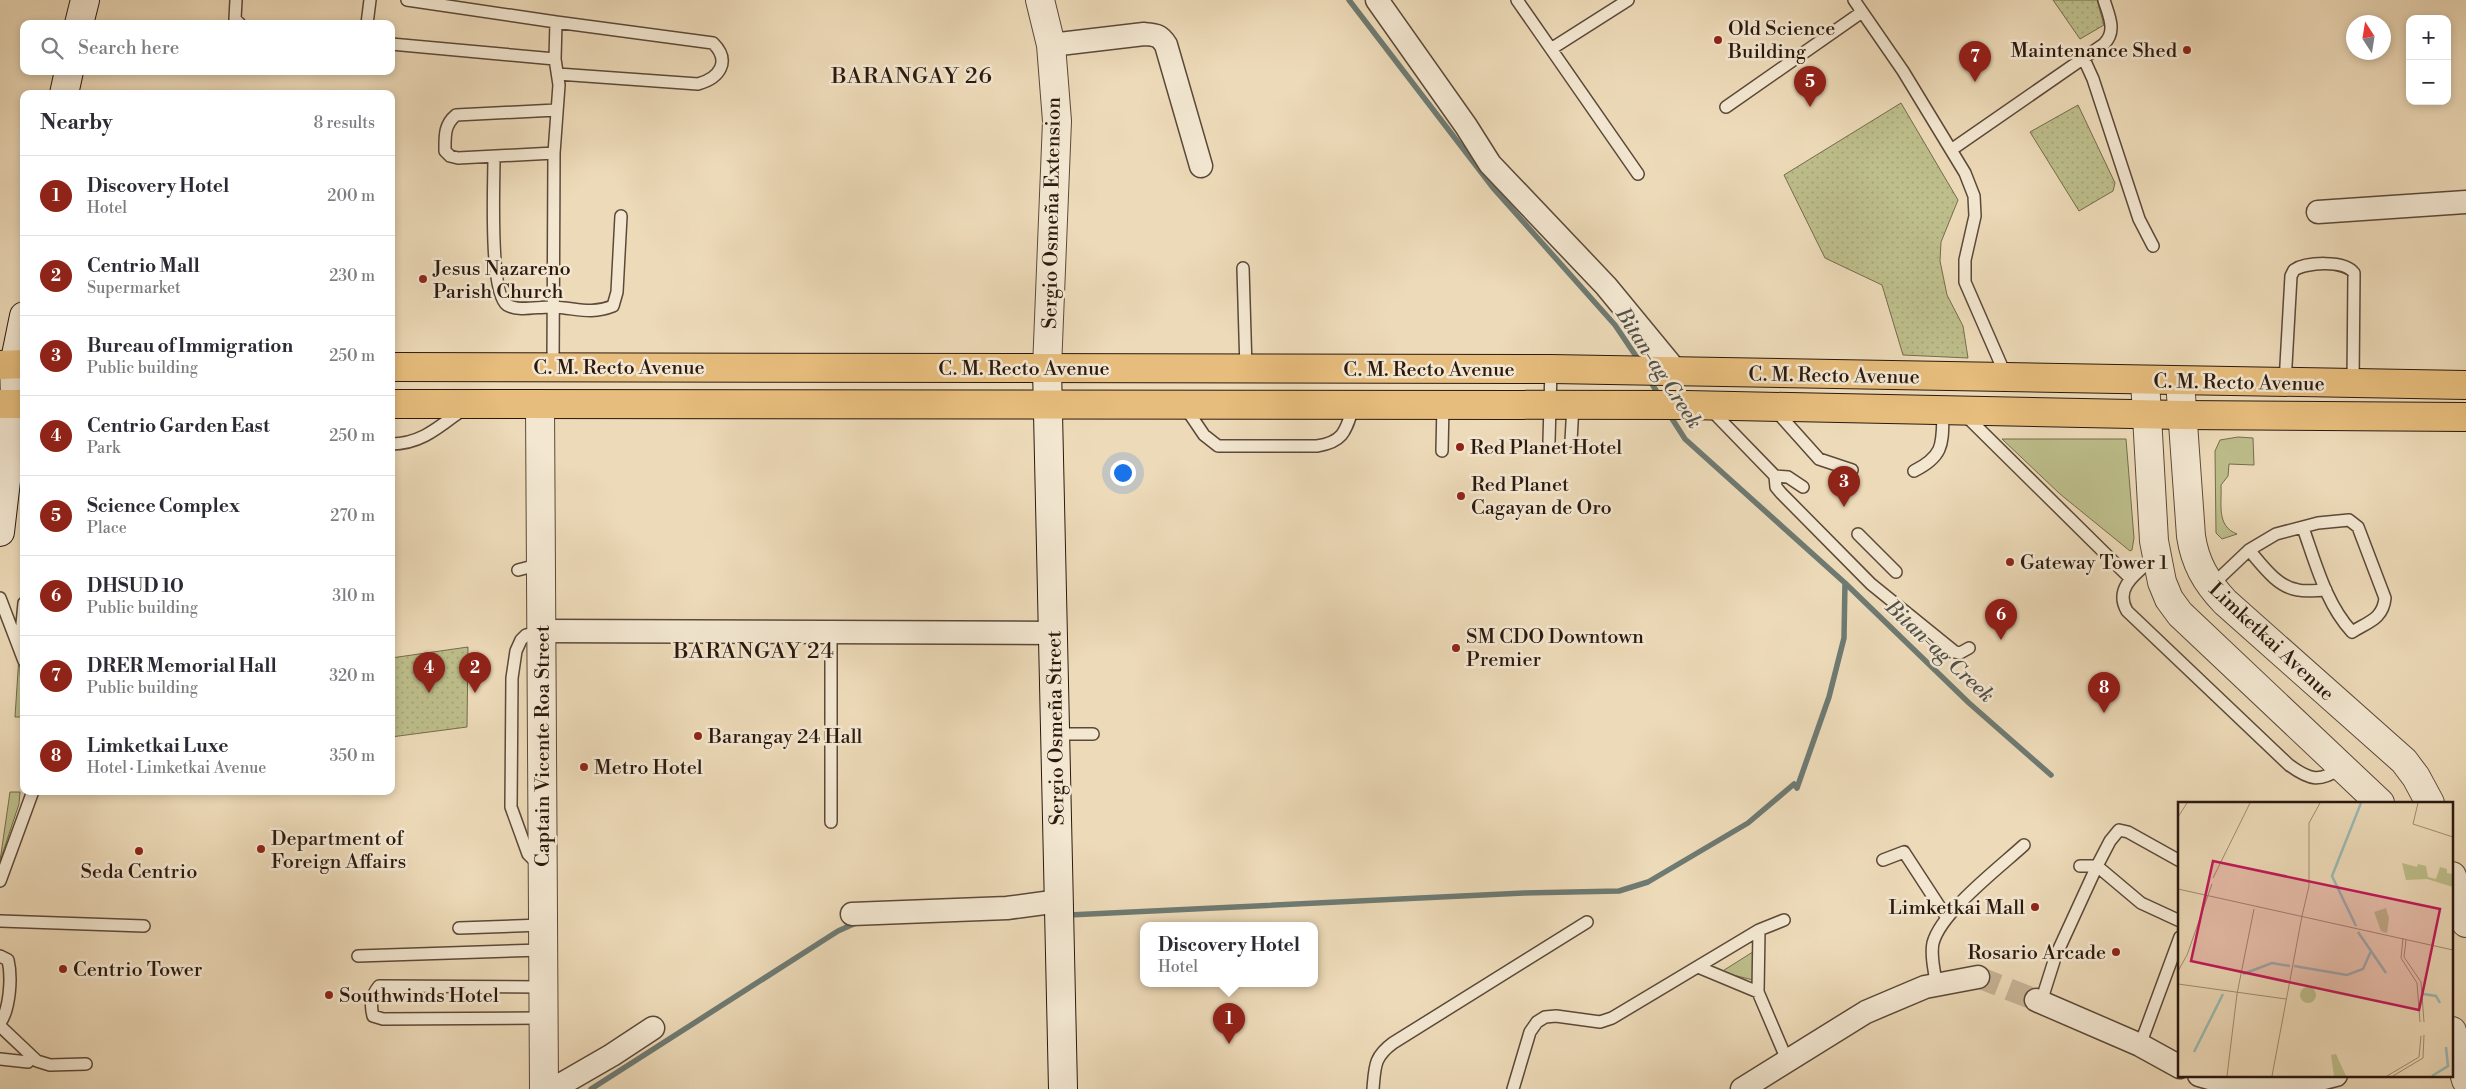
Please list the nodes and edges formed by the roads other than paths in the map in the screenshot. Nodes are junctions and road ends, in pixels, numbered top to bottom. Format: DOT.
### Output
graph roads {
  1 [pos="85,0"];
  2 [pos="236,0"];
  3 [pos="370,0"];
  4 [pos="406,0"];
  5 [pos="1040,0"];
  6 [pos="1377,0"];
  7 [pos="1517,0"];
  8 [pos="1628,0"];
  9 [pos="1854,0"];
  10 [pos="2104,0"];
  11 [pos="1862,12"];
  12 [pos="80,20"];
  13 [pos="236,20"];
  14 [pos="368,20"];
  15 [pos="556,22"];
  16 [pos="395,44"];
  17 [pos="1051,45"];
  18 [pos="1551,49"];
  19 [pos="2083,58"];
  20 [pos="556,59"];
  21 [pos="558,74"];
  22 [pos="68,75"];
  23 [pos="65,90"];
  24 [pos="1726,107"];
  25 [pos="556,110"];
  26 [pos="1951,150"];
  27 [pos="554,153"];
  28 [pos="494,158"];
  29 [pos="1201,166"];
  30 [pos="1638,174"];
  31 [pos="2466,202"];
  32 [pos="2318,212"];
  33 [pos="621,216"];
  34 [pos="2153,246"];
  35 [pos="1243,268"];
  36 [pos="553,307"];
  37 [pos="20,334"];
  38 [pos="13,365"];
  39 [pos="395,366"];
  40 [pos="553,367"];
  41 [pos="1047,368"];
  42 [pos="1246,369"];
  43 [pos="1550,369"];
  44 [pos="1672,371"];
  45 [pos="2006,378"];
  46 [pos="2145,380"];
  47 [pos="2180,381"];
  48 [pos="2285,383"];
  49 [pos="2353,384"];
  50 [pos="2466,386"];
  51 [pos="1047,403"];
  52 [pos="13,404"];
  53 [pos="395,404"];
  54 [pos="470,404"];
  55 [pos="540,404"];
  56 [pos="1183,404"];
  57 [pos="1354,404"];
  58 [pos="1443,404"];
  59 [pos="1561,404"];
  60 [pos="1697,405"];
  61 [pos="1773,406"];
  62 [pos="1952,410"];
  63 [pos="2147,414"];
  64 [pos="2182,415"];
  65 [pos="2352,416"];
  66 [pos="2466,417"];
  67 [pos="1549,441"];
  68 [pos="1571,441"];
  69 [pos="395,444"];
  70 [pos="1442,451"];
  71 [pos="1852,470"];
  72 [pos="1914,471"];
  73 [pos="1774,476"];
  74 [pos="1803,487"];
  75 [pos="2303,528"];
  76 [pos="0,532"];
  77 [pos="1858,534"];
  78 [pos="2249,550"];
  79 [pos="2156,556"];
  80 [pos="1896,572"];
  81 [pos="2131,579"];
  82 [pos="2210,587"];
  83 [pos="2326,590"];
  84 [pos="0,598"];
  85 [pos="542,631"];
  86 [pos="831,632"];
  87 [pos="1053,633"];
  88 [pos="20,647"];
  89 [pos="1968,648"];
  90 [pos="1055,734"];
  91 [pos="1093,734"];
  92 [pos="2344,766"];
  93 [pos="32,795"];
  94 [pos="2379,802"];
  95 [pos="2429,802"];
  96 [pos="831,822"];
  97 [pos="2024,845"];
  98 [pos="1882,860"];
  99 [pos="2178,860"];
  100 [pos="2080,866"];
  101 [pos="2097,866"];
  102 [pos="0,881"];
  103 [pos="2457,885"];
  104 [pos="1059,901"];
  105 [pos="852,914"];
  106 [pos="1947,918"];
  107 [pos="1784,920"];
  108 [pos="2178,920"];
  109 [pos="0,921"];
  110 [pos="1587,922"];
  111 [pos="2466,923"];
  112 [pos="144,926"];
  113 [pos="459,928"];
  114 [pos="1759,930"];
  115 [pos="542,938"];
  116 [pos="2178,942"];
  117 [pos="0,956"];
  118 [pos="358,956"];
  119 [pos="1698,966"];
  120 [pos="1978,977"];
  121 [pos="1936,984"];
  122 [pos="543,987"];
  123 [pos="1758,992"];
  124 [pos="2039,1001"];
  125 [pos="544,1018"];
  126 [pos="0,1025"];
  127 [pos="653,1028"];
  128 [pos="2140,1045"];
  129 [pos="2457,1045"];
  130 [pos="0,1059"];
  131 [pos="1787,1060"];
  132 [pos="28,1062"];
  133 [pos="86,1064"];
  134 [pos="2178,1066"];
  135 [pos="2204,1076"];
  136 [pos="2334,1076"];
  137 [pos="2466,1080"];
  138 [pos="2310,1086"];
  139 [pos="544,1089"];
  140 [pos="553,1089"];
  141 [pos="1063,1089"];
  142 [pos="1373,1089"];
  143 [pos="1514,1089"];
  144 [pos="1742,1089"];
  1 -- 12 [label="street"];
  2 -- 13 [label="lane"];
  3 -- 14 [label="lane"];
  4 -- 15 [label="lane"];
  5 -- 17 [label="street, Sergio Osmeña Extension"];
  6 -- 44 [label="street"];
  7 -- 18 [label="lane"];
  8 -- 18 [label="lane"];
  9 -- 11 [label="lane"];
  10 -- 19 [label="lane"];
  11 -- 24 [label="lane"];
  11 -- 26 [label="lane"];
  15 -- 20 [label="lane"];
  15 -- 21 [label="lane"];
  16 -- 20 [label="lane"];
  17 -- 29 [label="street"];
  17 -- 41 [label="street, Sergio Osmeña Extension"];
  18 -- 30 [label="lane"];
  19 -- 26 [label="lane"];
  19 -- 34 [label="lane"];
  20 -- 21 [label="lane"];
  21 -- 25 [label="lane"];
  22 -- 23 [label="street"];
  25 -- 27 [label="lane"];
  25 -- 28 [label="lane"];
  26 -- 45 [label="lane"];
  27 -- 28 [label="lane"];
  27 -- 36 [label="lane"];
  28 -- 36 [label="lane"];
  31 -- 32 [label="street"];
  33 -- 36 [label="lane"];
  35 -- 42 [label="lane"];
  36 -- 40 [label="lane"];
  37 -- 38 [label="street"];
  38 -- 52 [label="street"];
  39 -- 40 [label="highway, C. M. Recto Avenue"];
  40 -- 41 [label="highway, C. M. Recto Avenue"];
  41 -- 42 [label="highway, C. M. Recto Avenue"];
  41 -- 51 [label="street, Sergio Osmeña Street"];
  42 -- 43 [label="highway, C. M. Recto Avenue"];
  43 -- 44 [label="highway, C. M. Recto Avenue"];
  43 -- 59 [label="lane"];
  44 -- 45 [label="highway, C. M. Recto Avenue"];
  45 -- 46 [label="highway, C. M. Recto Avenue"];
  46 -- 47 [label="highway, C. M. Recto Avenue"];
  46 -- 63 [label="street"];
  47 -- 48 [label="highway, C. M. Recto Avenue"];
  47 -- 64 [label="street, Limketkai Avenue"];
  48 -- 49 [label="highway, C. M. Recto Avenue"];
  48 -- 49 [label="lane"];
  49 -- 50 [label="highway, C. M. Recto Avenue"];
  49 -- 65 [label="highway"];
  51 -- 55 [label="highway, C. M. Recto Avenue"];
  51 -- 56 [label="highway, C. M. Recto Avenue"];
  51 -- 87 [label="street, Sergio Osmeña Street"];
  52 -- 76 [label="street"];
  53 -- 54 [label="highway, C. M. Recto Avenue"];
  54 -- 55 [label="highway, C. M. Recto Avenue"];
  54 -- 69 [label="lane"];
  55 -- 85 [label="street, Captain Vicente Roa Street"];
  56 -- 57 [label="highway, C. M. Recto Avenue"];
  56 -- 57 [label="lane"];
  57 -- 58 [label="highway, C. M. Recto Avenue"];
  58 -- 59 [label="highway, C. M. Recto Avenue"];
  58 -- 70 [label="lane"];
  59 -- 60 [label="highway, C. M. Recto Avenue"];
  59 -- 67 [label="lane"];
  59 -- 68 [label="lane"];
  60 -- 61 [label="highway, C. M. Recto Avenue"];
  60 -- 73 [label="lane"];
  61 -- 62 [label="highway, C. M. Recto Avenue"];
  61 -- 71 [label="lane"];
  62 -- 63 [label="highway, C. M. Recto Avenue"];
  62 -- 72 [label="lane"];
  62 -- 81 [label="lane"];
  63 -- 64 [label="highway, C. M. Recto Avenue"];
  63 -- 79 [label="street"];
  64 -- 65 [label="highway, C. M. Recto Avenue"];
  64 -- 82 [label="street, Limketkai Avenue"];
  65 -- 66 [label="highway, C. M. Recto Avenue"];
  73 -- 74 [label="lane"];
  73 -- 89 [label="lane"];
  75 -- 78 [label="lane"];
  75 -- 83 [label="lane"];
  75 -- 83 [label="lane"];
  77 -- 80 [label="lane"];
  78 -- 82 [label="lane"];
  78 -- 83 [label="lane"];
  79 -- 81 [label="lane"];
  79 -- 92 [label="street"];
  81 -- 92 [label="lane"];
  82 -- 95 [label="street, Limketkai Avenue"];
  84 -- 88 [label="lane"];
  85 -- 86 [label="street"];
  85 -- 115 [label="street, Captain Vicente Roa Street"];
  86 -- 87 [label="street"];
  86 -- 96 [label="lane"];
  87 -- 90 [label="street, Sergio Osmeña Street"];
  90 -- 91 [label="lane"];
  90 -- 104 [label="street, Sergio Osmeña Street"];
  92 -- 94 [label="street"];
  93 -- 102 [label="lane"];
  97 -- 106 [label="lane"];
  98 -- 106 [label="lane"];
  99 -- 101 [label="lane"];
  100 -- 101 [label="lane"];
  101 -- 108 [label="lane"];
  101 -- 124 [label="lane"];
  103 -- 111 [label="street"];
  104 -- 105 [label="street"];
  104 -- 141 [label="street, Sergio Osmeña Street"];
  106 -- 121 [label="lane"];
  107 -- 114 [label="lane"];
  109 -- 112 [label="lane"];
  110 -- 142 [label="lane"];
  113 -- 115 [label="lane"];
  114 -- 119 [label="lane"];
  114 -- 123 [label="lane"];
  115 -- 118 [label="lane"];
  115 -- 122 [label="street, Captain Vicente Roa Street"];
  116 -- 128 [label="lane"];
  117 -- 126 [label="lane"];
  119 -- 123 [label="lane"];
  119 -- 143 [label="lane"];
  120 -- 121 [label="street"];
  121 -- 131 [label="street"];
  122 -- 125 [label="street, Captain Vicente Roa Street"];
  122 -- 125 [label="lane"];
  123 -- 131 [label="lane"];
  124 -- 128 [label="street"];
  125 -- 139 [label="street, Captain Vicente Roa Street"];
  126 -- 133 [label="lane"];
  127 -- 140 [label="street"];
  128 -- 134 [label="street"];
  129 -- 137 [label="street"];
  130 -- 132 [label="lane"];
  131 -- 144 [label="street"];
  135 -- 138 [label="street"];
  136 -- 138 [label="street"];
}
